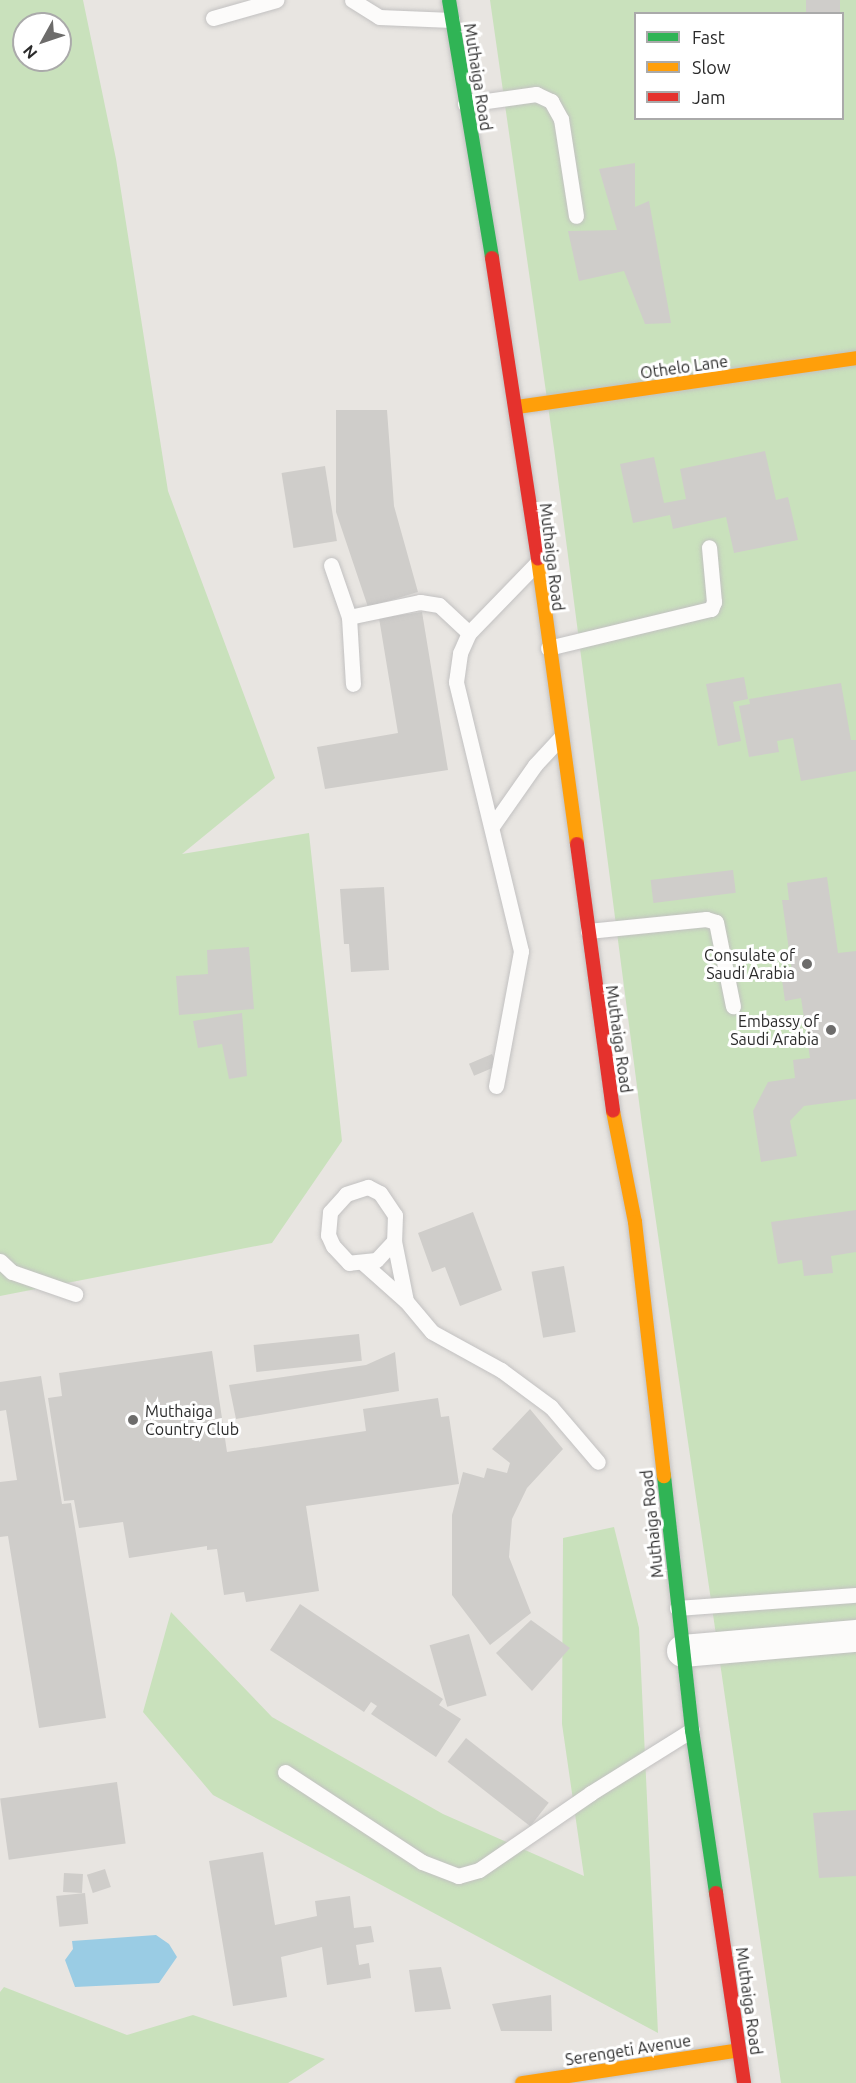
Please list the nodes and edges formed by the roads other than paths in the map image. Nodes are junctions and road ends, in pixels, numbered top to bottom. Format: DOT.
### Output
graph roads {
  1 [pos="276,0"];
  2 [pos="352,0"];
  3 [pos="449,0"];
  4 [pos="365,4"];
  5 [pos="213,18"];
  6 [pos="452,20"];
  7 [pos="465,104"];
  8 [pos="576,216"];
  9 [pos="856,358"];
  10 [pos="517,407"];
  11 [pos="710,547"];
  12 [pos="331,565"];
  13 [pos="536,565"];
  14 [pos="349,617"];
  15 [pos="469,633"];
  16 [pos="548,648"];
  17 [pos="352,684"];
  18 [pos="560,738"];
  19 [pos="493,825"];
  20 [pos="588,932"];
  21 [pos="734,1006"];
  22 [pos="496,1086"];
  23 [pos="394,1241"];
  24 [pos="0,1261"];
  25 [pos="363,1263"];
  26 [pos="75,1294"];
  27 [pos="406,1301"];
  28 [pos="598,1462"];
  29 [pos="856,1594"];
  30 [pos="677,1608"];
  31 [pos="856,1636"];
  32 [pos="683,1651"];
  33 [pos="692,1730"];
  34 [pos="285,1772"];
  35 [pos="739,2050"];
  36 [pos="522,2083"];
  37 [pos="744,2083"];
  1 -- 5 [label="lane"];
  2 -- 4 [label="lane"];
  3 -- 6 [label="main road, Muthaiga Road"];
  4 -- 6 [label="lane"];
  6 -- 7 [label="main road, Muthaiga Road"];
  7 -- 8 [label="lane"];
  7 -- 10 [label="main road, Muthaiga Road"];
  9 -- 10 [label="main road, Othelo Lane"];
  10 -- 13 [label="main road, Muthaiga Road"];
  11 -- 16 [label="lane"];
  12 -- 14 [label="lane"];
  13 -- 15 [label="lane"];
  13 -- 16 [label="main road, Muthaiga Road"];
  14 -- 15 [label="lane"];
  14 -- 17 [label="lane"];
  15 -- 19 [label="lane"];
  16 -- 18 [label="main road, Muthaiga Road"];
  18 -- 19 [label="lane"];
  18 -- 20 [label="main road, Muthaiga Road"];
  19 -- 22 [label="lane"];
  20 -- 21 [label="lane"];
  20 -- 30 [label="main road, Muthaiga Road"];
  23 -- 25 [label="lane"];
  23 -- 25 [label="lane"];
  23 -- 27 [label="lane"];
  24 -- 26 [label="lane"];
  25 -- 27 [label="lane"];
  27 -- 28 [label="lane"];
  29 -- 30 [label="lane"];
  30 -- 32 [label="main road, Muthaiga Road"];
  31 -- 32 [label="street"];
  32 -- 33 [label="main road, Muthaiga Road"];
  33 -- 34 [label="lane"];
  33 -- 35 [label="main road, Muthaiga Road"];
  35 -- 36 [label="main road, Serengeti Avenue"];
  35 -- 37 [label="main road, Muthaiga Road"];
}
